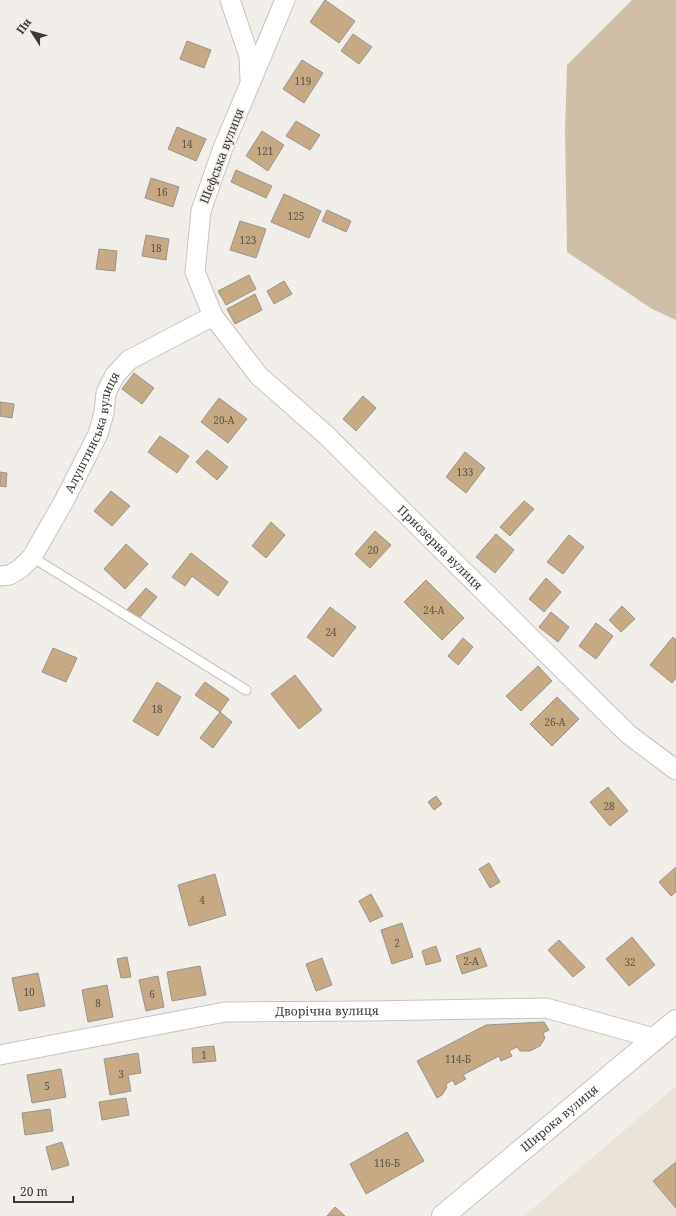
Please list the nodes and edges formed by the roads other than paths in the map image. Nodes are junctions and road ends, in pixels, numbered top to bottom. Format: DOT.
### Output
graph roads {
  1 [pos="230,0"];
  2 [pos="285,0"];
  3 [pos="250,87"];
  4 [pos="213,316"];
  5 [pos="32,557"];
  6 [pos="0,576"];
  7 [pos="246,690"];
  8 [pos="676,770"];
  9 [pos="676,1021"];
  10 [pos="654,1038"];
  11 [pos="0,1055"];
  12 [pos="443,1216"];
  1 -- 3 [label="street"];
  2 -- 3 [label="street, Шефська вулиця"];
  3 -- 4 [label="street, Шефська вулиця"];
  4 -- 5 [label="street, Алуштинська вулиця"];
  4 -- 8 [label="street, Приозерна вулиця"];
  5 -- 6 [label="street, Алуштинська вулиця"];
  5 -- 7 [label="lane"];
  9 -- 10 [label="main road, Широка вулиця"];
  10 -- 11 [label="street, Дворічна вулиця"];
  10 -- 12 [label="main road, Широка вулиця"];
}
